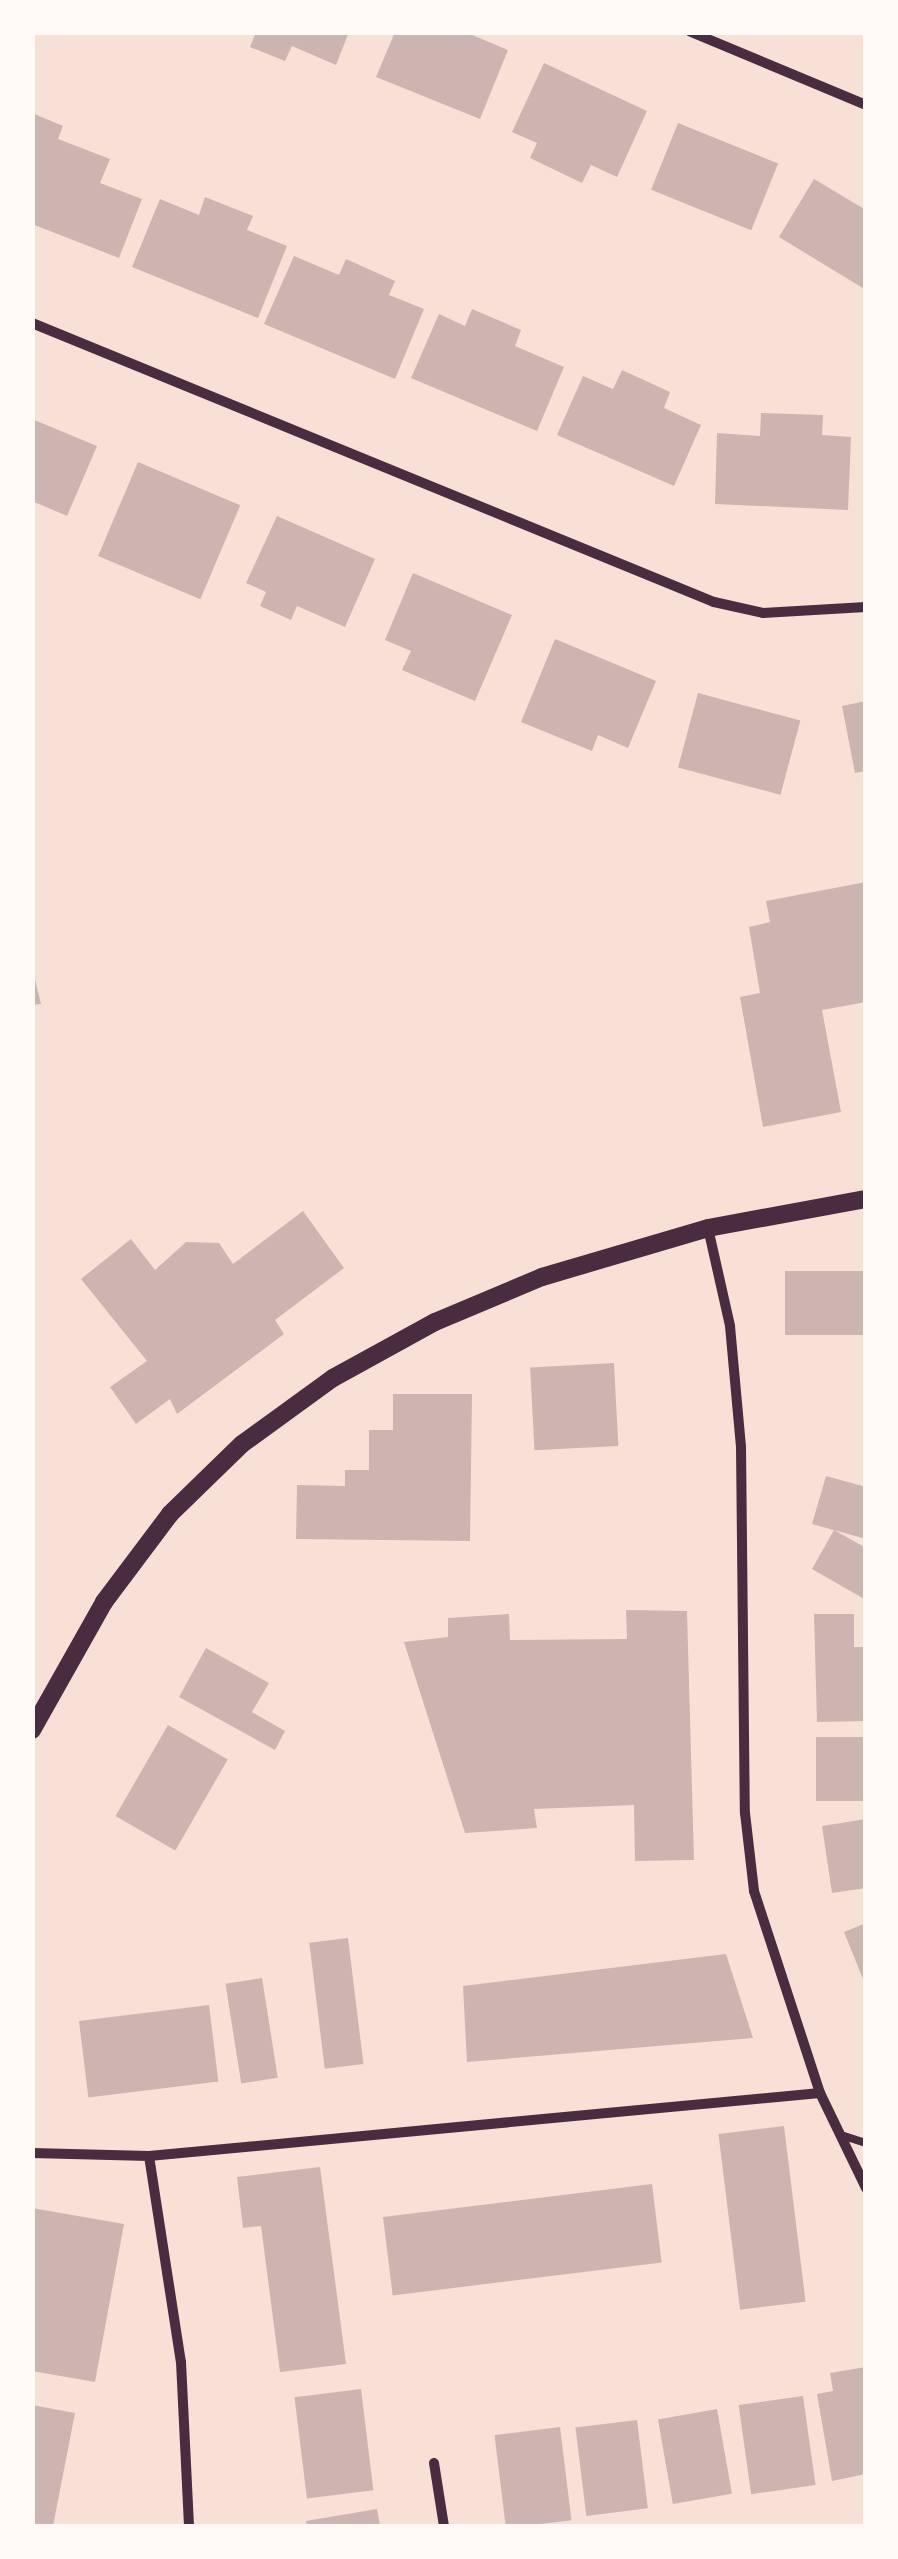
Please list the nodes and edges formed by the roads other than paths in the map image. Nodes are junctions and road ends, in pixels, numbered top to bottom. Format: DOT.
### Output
graph roads {
  1 [pos="692,32"];
  2 [pos="866,105"];
  3 [pos="32,323"];
  4 [pos="866,607"];
  5 [pos="866,1198"];
  6 [pos="708,1228"];
  7 [pos="32,1730"];
  8 [pos="820,2093"];
  9 [pos="841,2134"];
  10 [pos="866,2143"];
  11 [pos="32,2153"];
  12 [pos="149,2156"];
  13 [pos="866,2188"];
  14 [pos="434,2463"];
  15 [pos="189,2526"];
  16 [pos="444,2526"];
  1 -- 2 [label="street"];
  3 -- 4 [label="street"];
  5 -- 6 [label="street"];
  6 -- 7 [label="street"];
  6 -- 8 [label="street"];
  8 -- 9 [label="street"];
  8 -- 12 [label="street"];
  9 -- 10 [label="lane"];
  9 -- 13 [label="street"];
  11 -- 12 [label="street"];
  12 -- 15 [label="street"];
  14 -- 16 [label="street"];
}
